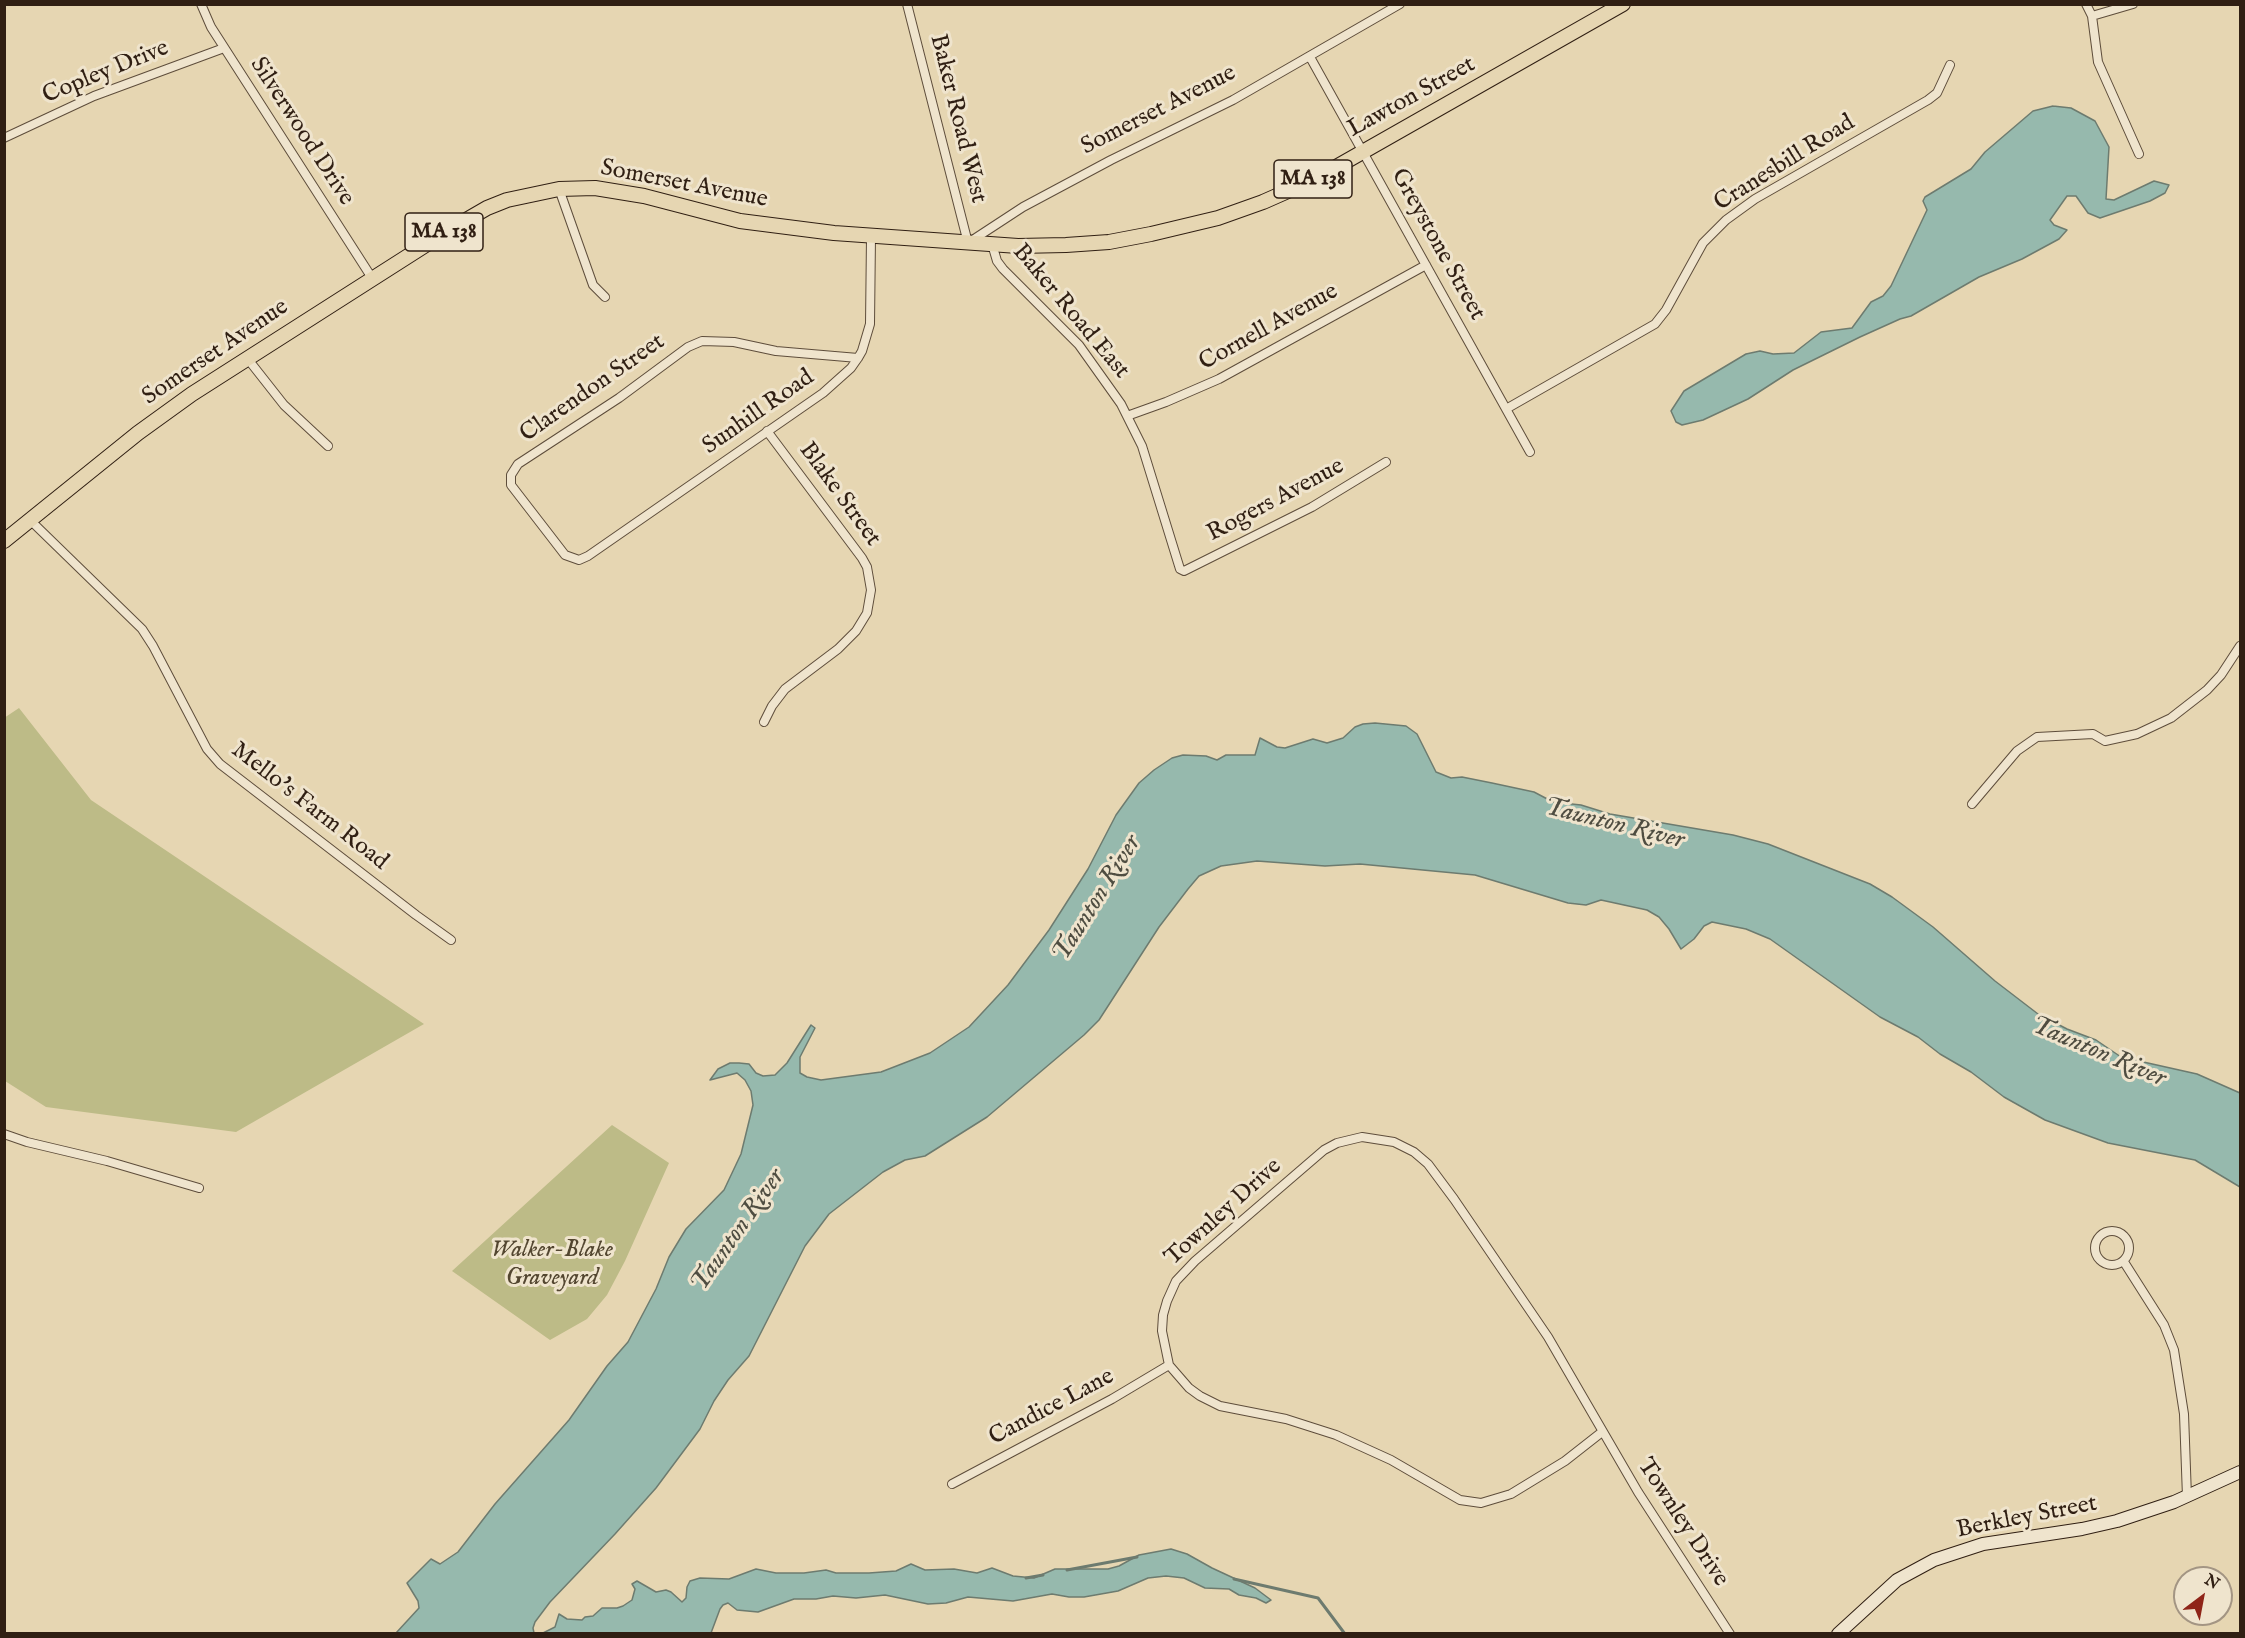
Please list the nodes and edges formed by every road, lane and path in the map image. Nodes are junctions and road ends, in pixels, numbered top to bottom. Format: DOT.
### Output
graph roads {
  1 [pos="201,4"];
  2 [pos="907,4"];
  3 [pos="1400,4"];
  4 [pos="1623,4"];
  5 [pos="2086,4"];
  6 [pos="2133,4"];
  7 [pos="2092,16"];
  8 [pos="224,48"];
  9 [pos="1310,57"];
  10 [pos="1950,65"];
  11 [pos="4,138"];
  12 [pos="1363,152"];
  13 [pos="2139,154"];
  14 [pos="559,189"];
  15 [pos="871,237"];
  16 [pos="968,243"];
  17 [pos="992,244"];
  18 [pos="1426,265"];
  19 [pos="372,278"];
  20 [pos="605,297"];
  21 [pos="248,358"];
  22 [pos="858,358"];
  23 [pos="1506,409"];
  24 [pos="1127,416"];
  25 [pos="768,431"];
  26 [pos="328,446"];
  27 [pos="1530,452"];
  28 [pos="1386,462"];
  29 [pos="30,520"];
  30 [pos="4,541"];
  31 [pos="574,559"];
  32 [pos="1184,571"];
  33 [pos="2241,646"];
  34 [pos="764,722"];
  35 [pos="1972,804"];
  36 [pos="451,940"];
  37 [pos="4,1134"];
  38 [pos="199,1188"];
  39 [pos="2124,1262"];
  40 [pos="1169,1365"];
  41 [pos="1602,1432"];
  42 [pos="2241,1472"];
  43 [pos="952,1484"];
  44 [pos="2187,1497"];
  45 [pos="1730,1634"];
  46 [pos="1838,1634"];
  1 -- 8 [label="street, Silverwood Drive"];
  2 -- 16 [label="street, Baker Road West"];
  3 -- 9 [label="street, Somerset Avenue"];
  4 -- 12 [label="main road, Lawton Street / MA 138"];
  5 -- 7 [label="street"];
  6 -- 7 [label="street"];
  7 -- 13 [label="street"];
  8 -- 11 [label="street, Copley Drive"];
  8 -- 19 [label="street, Silverwood Drive"];
  9 -- 12 [label="street, Greystone Street"];
  9 -- 16 [label="street, Somerset Avenue"];
  10 -- 23 [label="street, Cranesbill Road"];
  12 -- 17 [label="main road, Lawton Street / MA 138"];
  12 -- 18 [label="street, Greystone Street"];
  14 -- 15 [label="main road, Somerset Avenue / MA 138"];
  14 -- 19 [label="main road, Somerset Avenue / MA 138"];
  14 -- 20 [label="street"];
  15 -- 16 [label="main road, Somerset Avenue / MA 138"];
  15 -- 22 [label="street, Sunhill Road"];
  16 -- 17 [label="main road, Lawton Street / MA 138"];
  17 -- 24 [label="street, Baker Road East"];
  18 -- 23 [label="street, Greystone Street"];
  18 -- 24 [label="street, Cornell Avenue"];
  19 -- 21 [label="main road, Somerset Avenue / MA 138"];
  21 -- 26 [label="street"];
  21 -- 29 [label="main road, Somerset Avenue / MA 138"];
  22 -- 25 [label="street, Sunhill Road"];
  22 -- 31 [label="street, Clarendon Street"];
  23 -- 27 [label="street, Greystone Street"];
  24 -- 32 [label="street, Baker Road East"];
  25 -- 31 [label="street, Sunhill Road"];
  25 -- 34 [label="street, Blake Street"];
  28 -- 32 [label="street, Rogers Avenue"];
  29 -- 30 [label="main road, Somerset Avenue / MA 138"];
  29 -- 36 [label="street, Mello's Farm Road"];
  33 -- 35 [label="street"];
  37 -- 38 [label="street"];
  39 -- 39 [label="street"];
  39 -- 44 [label="street"];
  40 -- 41 [label="street, Townley Drive"];
  40 -- 41 [label="street, Townley Drive"];
  40 -- 43 [label="street, Candice Lane"];
  41 -- 45 [label="street, Townley Drive"];
  42 -- 44 [label="main road, Berkley Street"];
  44 -- 46 [label="main road, Berkley Street"];
}
